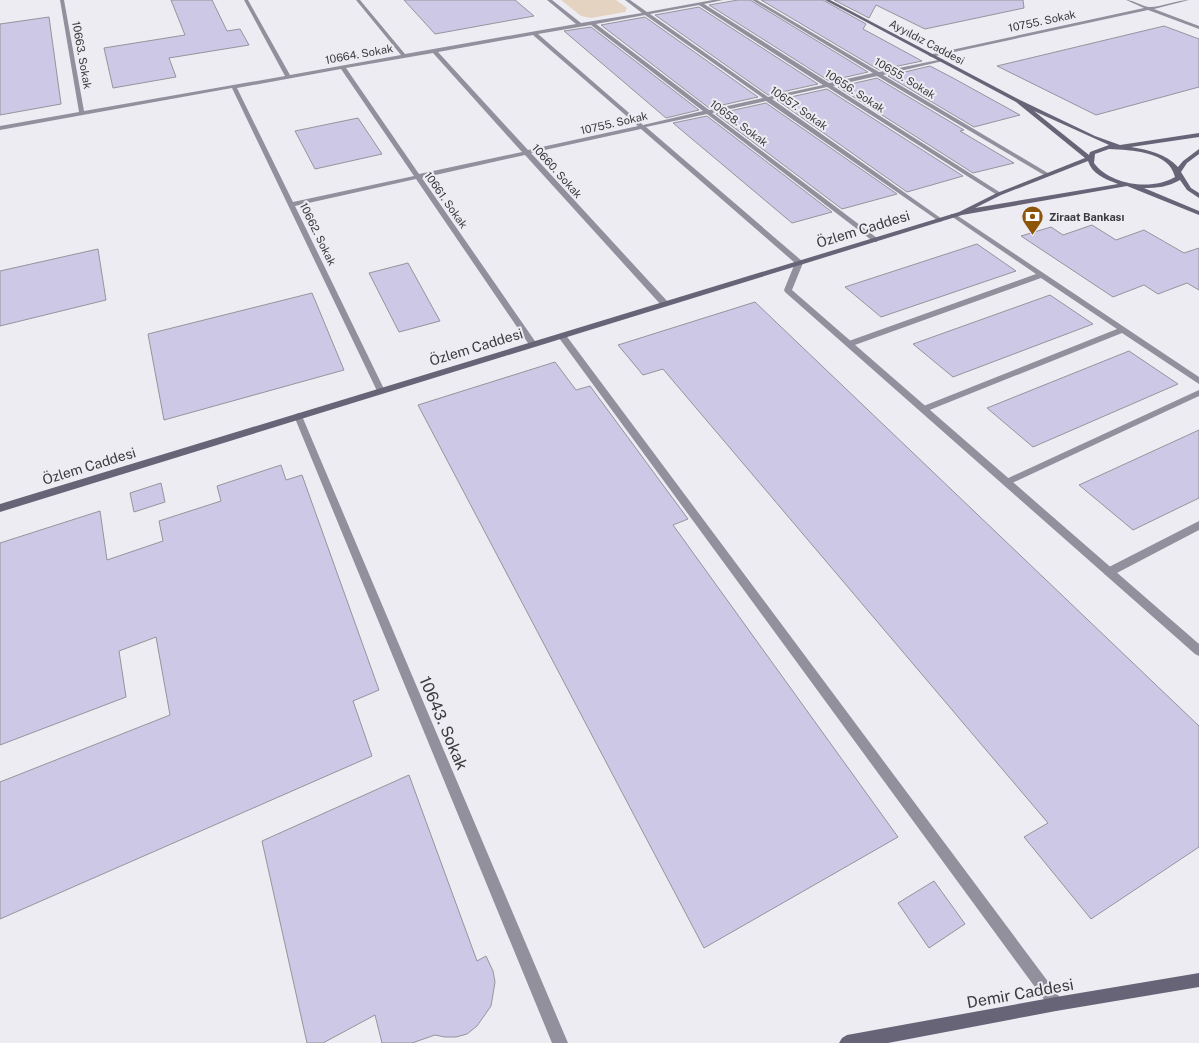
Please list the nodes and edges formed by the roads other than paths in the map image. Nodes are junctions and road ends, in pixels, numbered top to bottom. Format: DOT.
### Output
graph roads {
  1 [pos="62,0"];
  2 [pos="246,0"];
  3 [pos="358,0"];
  4 [pos="549,0"];
  5 [pos="628,0"];
  6 [pos="721,0"];
  7 [pos="754,0"];
  8 [pos="827,0"];
  9 [pos="1128,0"];
  10 [pos="1187,0"];
  11 [pos="700,4"];
  12 [pos="1148,8"];
  13 [pos="646,13"];
  14 [pos="592,23"];
  15 [pos="580,25"];
  16 [pos="1199,28"];
  17 [pos="534,33"];
  18 [pos="434,51"];
  19 [pos="931,55"];
  20 [pos="404,56"];
  21 [pos="941,60"];
  22 [pos="342,68"];
  23 [pos="879,74"];
  24 [pos="288,77"];
  25 [pos="829,86"];
  26 [pos="234,87"];
  27 [pos="768,99"];
  28 [pos="1018,101"];
  29 [pos="708,112"];
  30 [pos="82,114"];
  31 [pos="642,127"];
  32 [pos="0,128"];
  33 [pos="1199,136"];
  34 [pos="1119,147"];
  35 [pos="1199,151"];
  36 [pos="527,153"];
  37 [pos="1090,158"];
  38 [pos="1178,172"];
  39 [pos="1046,174"];
  40 [pos="418,177"];
  41 [pos="1128,184"];
  42 [pos="999,194"];
  43 [pos="1199,196"];
  44 [pos="291,205"];
  45 [pos="1199,213"];
  46 [pos="957,214"];
  47 [pos="940,220"];
  48 [pos="874,240"];
  49 [pos="799,263"];
  50 [pos="1041,275"];
  51 [pos="665,304"];
  52 [pos="1123,330"];
  53 [pos="562,336"];
  54 [pos="533,344"];
  55 [pos="849,344"];
  56 [pos="1199,381"];
  57 [pos="381,391"];
  58 [pos="1199,393"];
  59 [pos="924,409"];
  60 [pos="298,416"];
  61 [pos="1006,482"];
  62 [pos="0,508"];
  63 [pos="1199,525"];
  64 [pos="1109,572"];
  65 [pos="1199,651"];
  66 [pos="1199,980"];
  67 [pos="1056,1004"];
  68 [pos="560,1043"];
  69 [pos="847,1043"];
  1 -- 30 [label="street, 10663. Sokak"];
  2 -- 24 [label="street"];
  3 -- 20 [label="street"];
  4 -- 15 [label="street"];
  5 -- 13 [label="street, 10657. Sokak"];
  6 -- 11 [label="street, 10664. Sokak"];
  7 -- 23 [label="street, 10655. Sokak"];
  8 -- 19 [label="street, Ayyıldız Caddesi"];
  9 -- 12 [label="street"];
  10 -- 12 [label="street, 10755. Sokak"];
  11 -- 13 [label="street, 10664. Sokak"];
  11 -- 25 [label="street, 10656. Sokak"];
  12 -- 16 [label="street"];
  12 -- 19 [label="street, 10755. Sokak"];
  13 -- 14 [label="street, 10664. Sokak"];
  13 -- 27 [label="street, 10657. Sokak"];
  14 -- 15 [label="street, 10664. Sokak"];
  14 -- 29 [label="street, 10658. Sokak"];
  15 -- 17 [label="street, 10664. Sokak"];
  17 -- 18 [label="street, 10664. Sokak"];
  17 -- 31 [label="street"];
  18 -- 20 [label="street, 10664. Sokak"];
  18 -- 36 [label="street, 10660. Sokak"];
  19 -- 21 [label="street, Ayyıldız Caddesi"];
  20 -- 22 [label="street, 10664. Sokak"];
  21 -- 23 [label="street, 10755. Sokak"];
  21 -- 28 [label="street, Ayyıldız Caddesi"];
  22 -- 24 [label="street, 10664. Sokak"];
  22 -- 40 [label="street, 10661. Sokak"];
  23 -- 25 [label="street, 10755. Sokak"];
  23 -- 39 [label="street, 10655. Sokak"];
  24 -- 26 [label="street, 10664. Sokak"];
  25 -- 27 [label="street, 10755. Sokak"];
  25 -- 42 [label="street, 10656. Sokak"];
  26 -- 30 [label="street, 10664. Sokak"];
  26 -- 44 [label="street, 10662. Sokak"];
  27 -- 29 [label="street, 10755. Sokak"];
  27 -- 47 [label="street, 10657. Sokak"];
  28 -- 34 [label="street, Ayyıldız Caddesi"];
  28 -- 37 [label="street, Ayyıldız Caddesi"];
  29 -- 31 [label="street, 10755. Sokak"];
  29 -- 48 [label="street, 10658. Sokak"];
  30 -- 32 [label="street, 10664. Sokak"];
  31 -- 36 [label="street, 10755. Sokak"];
  31 -- 49 [label="street"];
  33 -- 34 [label="street"];
  34 -- 37 [label="street, Özlem Caddesi"];
  34 -- 38 [label="street"];
  35 -- 38 [label="street"];
  36 -- 40 [label="street, 10755. Sokak"];
  36 -- 51 [label="street, 10660. Sokak"];
  37 -- 39 [label="street, Özlem Caddesi"];
  37 -- 41 [label="street, Ayyıldız Caddesi"];
  38 -- 41 [label="street"];
  38 -- 43 [label="street"];
  39 -- 42 [label="street, Özlem Caddesi"];
  40 -- 44 [label="street, 10755. Sokak"];
  40 -- 54 [label="street, 10661. Sokak"];
  41 -- 45 [label="street"];
  41 -- 46 [label="street, Özlem Caddesi"];
  42 -- 46 [label="street, Özlem Caddesi"];
  44 -- 57 [label="street, 10662. Sokak"];
  46 -- 47 [label="street, Özlem Caddesi"];
  46 -- 50 [label="street"];
  47 -- 48 [label="street, Özlem Caddesi"];
  48 -- 49 [label="street, Özlem Caddesi"];
  49 -- 51 [label="street, Özlem Caddesi"];
  49 -- 55 [label="street"];
  50 -- 52 [label="street"];
  50 -- 55 [label="street"];
  51 -- 53 [label="street, Özlem Caddesi"];
  52 -- 56 [label="street"];
  52 -- 59 [label="street"];
  53 -- 54 [label="street, Özlem Caddesi"];
  53 -- 67 [label="street"];
  54 -- 57 [label="street, Özlem Caddesi"];
  55 -- 59 [label="street"];
  57 -- 60 [label="street, Özlem Caddesi"];
  58 -- 61 [label="street"];
  59 -- 61 [label="street"];
  60 -- 62 [label="street, Özlem Caddesi"];
  60 -- 68 [label="street, 10643. Sokak"];
  61 -- 64 [label="street"];
  63 -- 64 [label="street"];
  64 -- 65 [label="street"];
  66 -- 67 [label="street, Demir Caddesi"];
  67 -- 69 [label="street, Demir Caddesi"];
}
